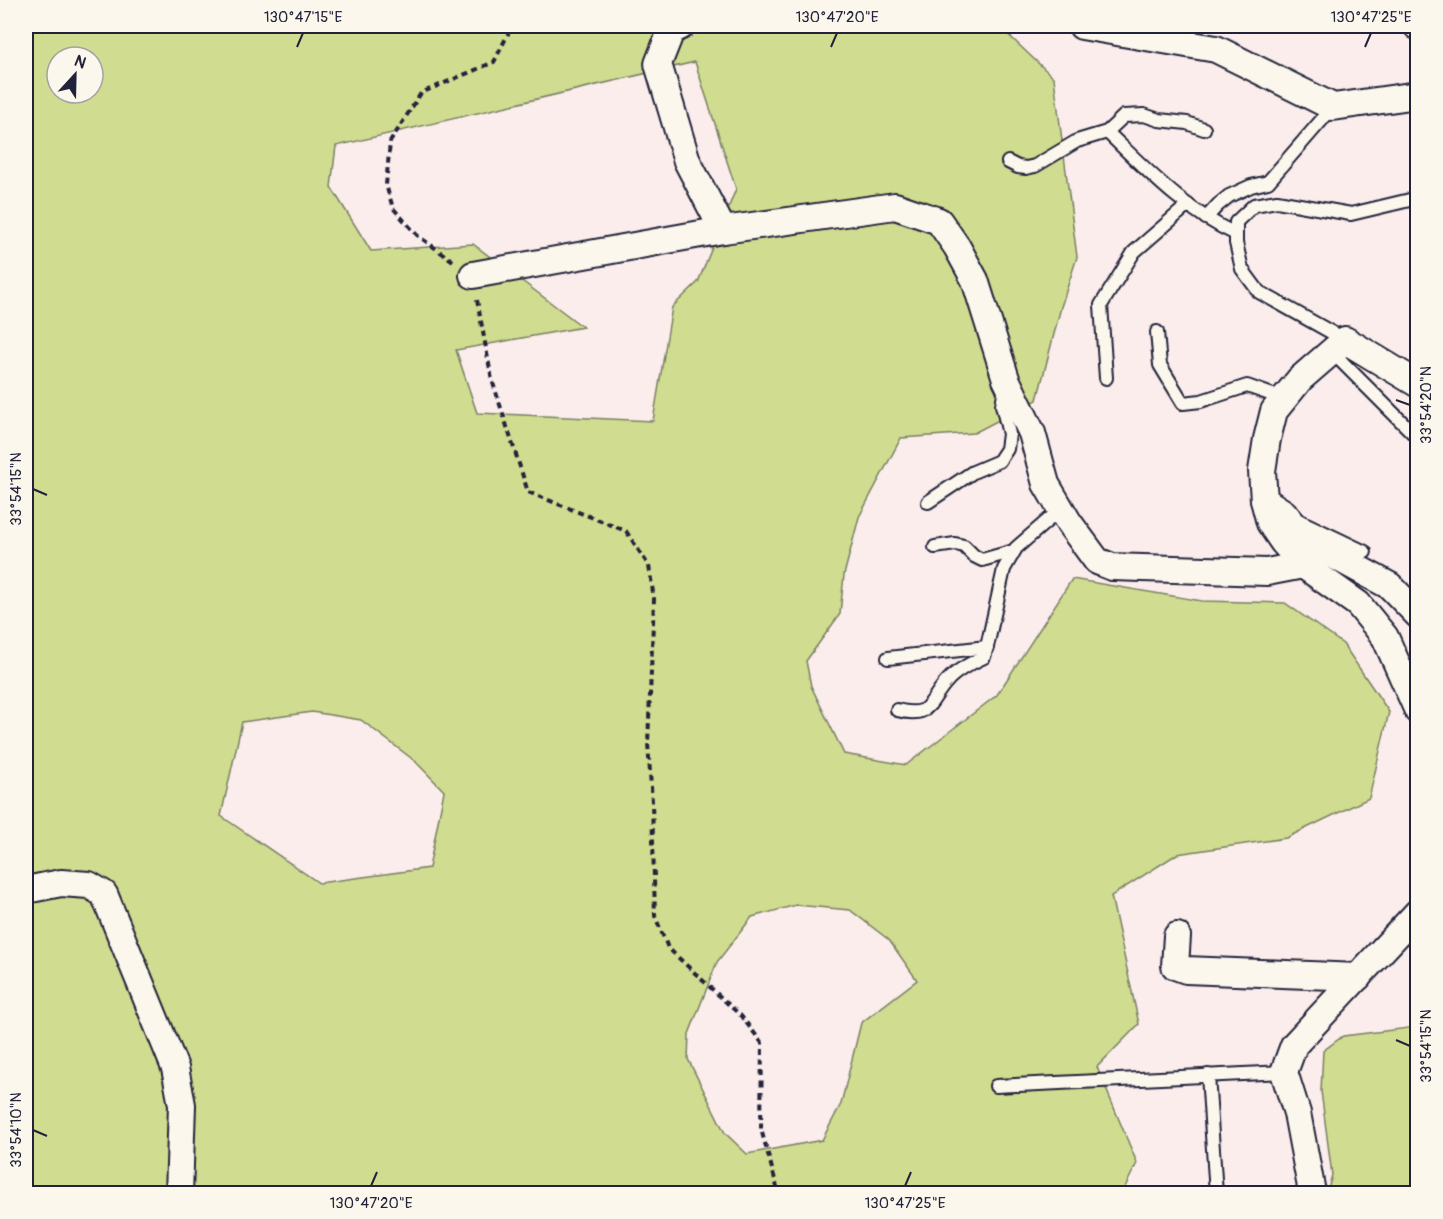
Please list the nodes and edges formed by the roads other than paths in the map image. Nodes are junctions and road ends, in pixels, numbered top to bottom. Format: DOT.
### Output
graph roads {
  1 [pos="681,26"];
  2 [pos="1082,26"];
  3 [pos="1418,95"];
  4 [pos="1333,107"];
  5 [pos="1204,129"];
  6 [pos="1107,132"];
  7 [pos="1008,162"];
  8 [pos="1418,198"];
  9 [pos="1188,205"];
  10 [pos="1206,218"];
  11 [pos="723,230"];
  12 [pos="1236,234"];
  13 [pos="473,274"];
  14 [pos="1157,332"];
  15 [pos="1338,346"];
  16 [pos="1106,378"];
  17 [pos="1006,379"];
  18 [pos="1418,384"];
  19 [pos="1284,399"];
  20 [pos="1418,438"];
  21 [pos="928,502"];
  22 [pos="1274,507"];
  23 [pos="1061,509"];
  24 [pos="935,547"];
  25 [pos="1014,551"];
  26 [pos="1365,552"];
  27 [pos="1304,565"];
  28 [pos="1418,615"];
  29 [pos="987,647"];
  30 [pos="888,658"];
  31 [pos="897,710"];
  32 [pos="1418,711"];
  33 [pos="26,890"];
  34 [pos="1418,912"];
  35 [pos="1177,936"];
  36 [pos="1358,977"];
  37 [pos="1284,1072"];
  38 [pos="1208,1075"];
  39 [pos="996,1086"];
  40 [pos="179,1194"];
  41 [pos="1216,1194"];
  42 [pos="1309,1194"];
  1 -- 11 [label="street"];
  2 -- 4 [label="street"];
  3 -- 4 [label="street"];
  4 -- 10 [label="lane"];
  5 -- 6 [label="lane"];
  6 -- 7 [label="lane"];
  6 -- 9 [label="lane"];
  8 -- 12 [label="lane"];
  9 -- 10 [label="lane"];
  9 -- 16 [label="lane"];
  10 -- 12 [label="lane"];
  11 -- 13 [label="street"];
  11 -- 17 [label="street"];
  12 -- 15 [label="lane"];
  14 -- 19 [label="lane"];
  15 -- 18 [label="street"];
  15 -- 19 [label="street"];
  15 -- 20 [label="lane"];
  17 -- 21 [label="lane"];
  17 -- 23 [label="street"];
  19 -- 22 [label="street"];
  22 -- 26 [label="lane"];
  22 -- 27 [label="street"];
  22 -- 28 [label="street"];
  23 -- 25 [label="lane"];
  23 -- 27 [label="street"];
  24 -- 25 [label="lane"];
  25 -- 29 [label="lane"];
  27 -- 32 [label="street"];
  29 -- 30 [label="lane"];
  29 -- 31 [label="lane"];
  33 -- 40 [label="street"];
  34 -- 36 [label="street"];
  35 -- 36 [label="street"];
  36 -- 37 [label="street"];
  37 -- 38 [label="lane"];
  37 -- 42 [label="street"];
  38 -- 39 [label="lane"];
  38 -- 41 [label="lane"];
}
